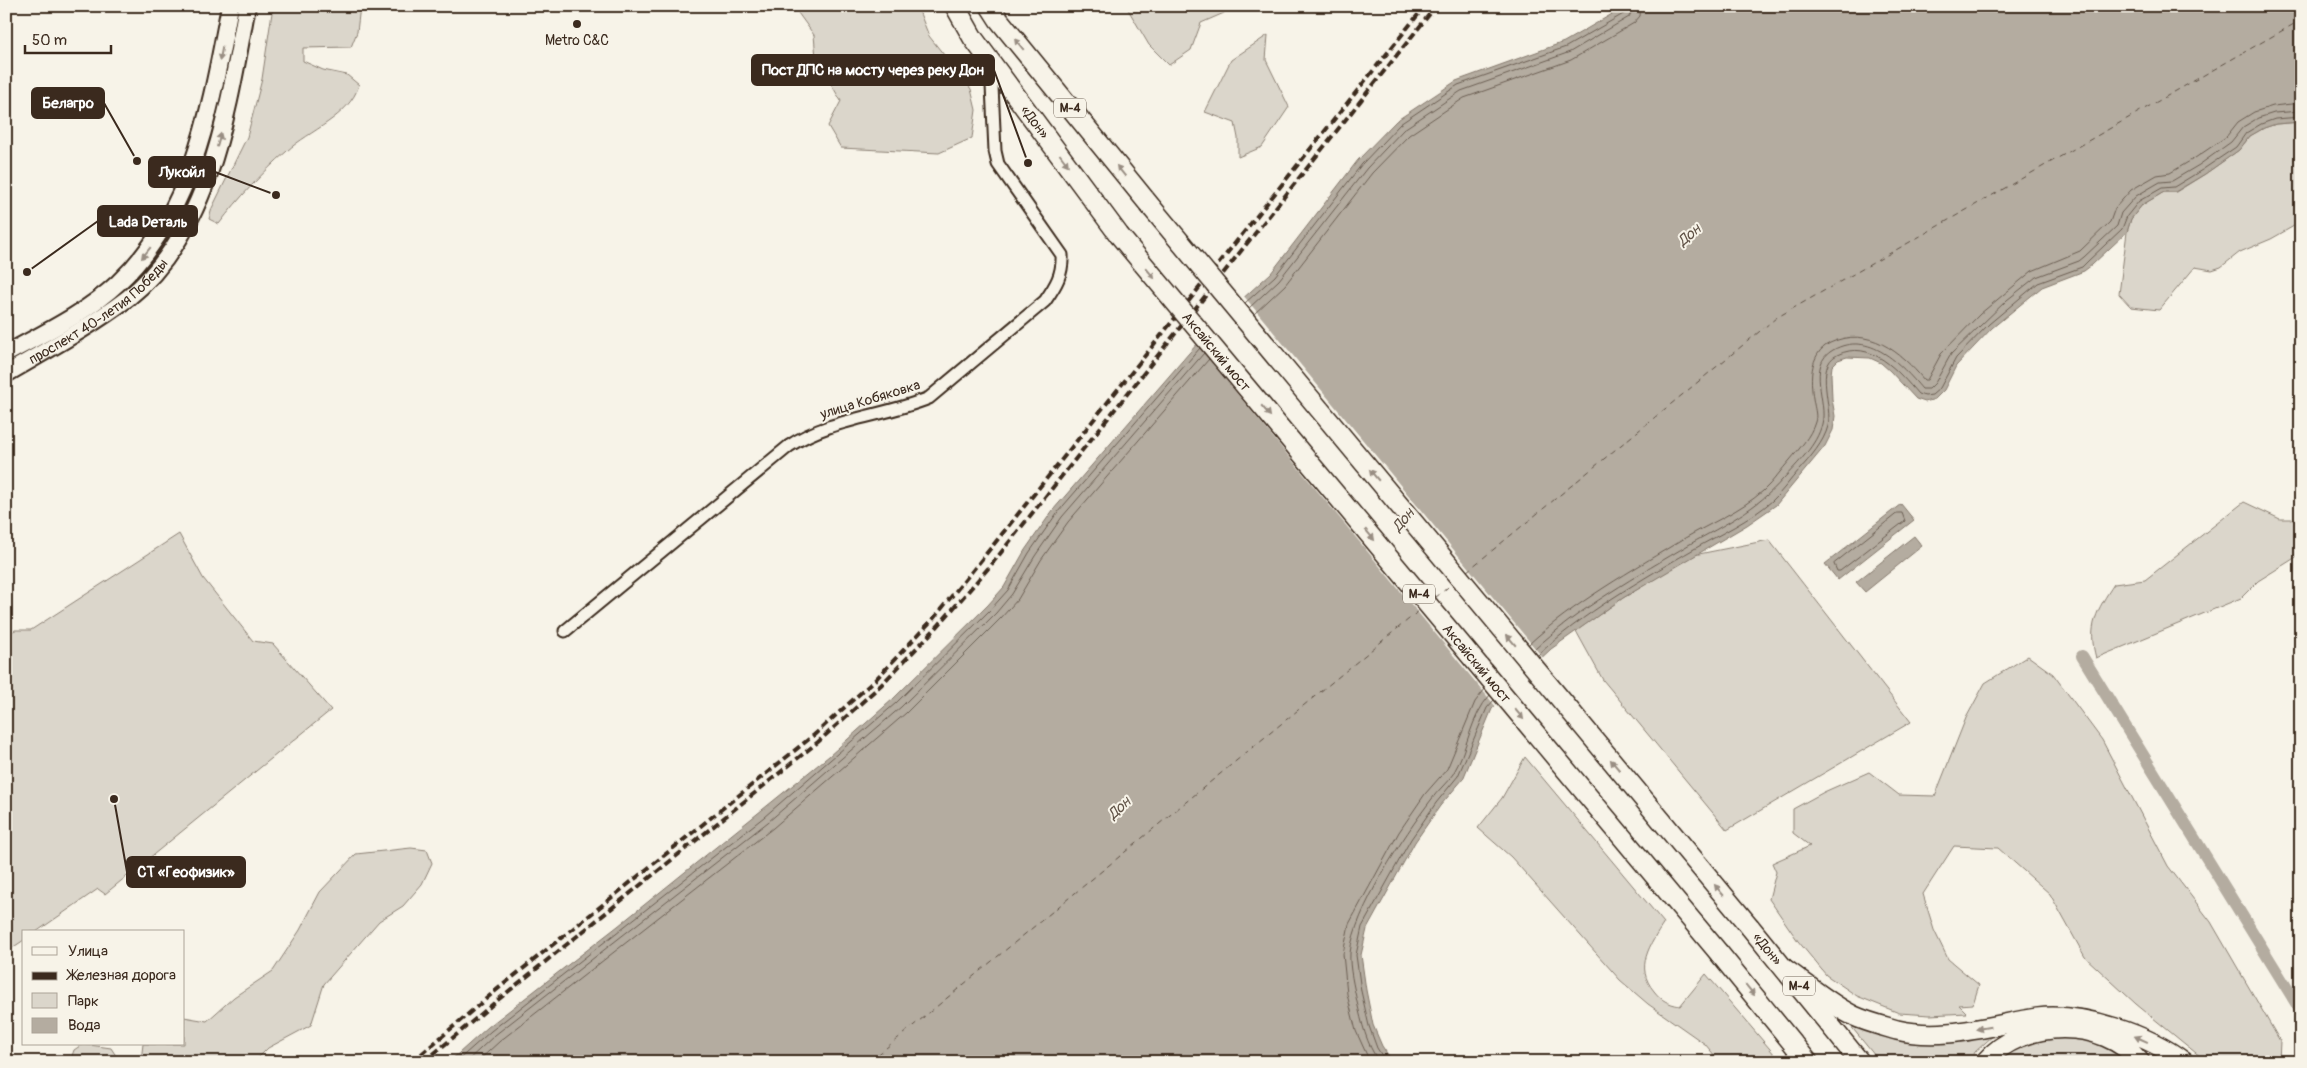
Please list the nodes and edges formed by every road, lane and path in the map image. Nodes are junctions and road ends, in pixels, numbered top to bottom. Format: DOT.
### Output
graph roads {
  1 [pos="230,6"];
  2 [pos="247,6"];
  3 [pos="955,6"];
  4 [pos="990,6"];
  5 [pos="990,62"];
  6 [pos="1119,235"];
  7 [pos="110,289"];
  8 [pos="122,302"];
  9 [pos="6,354"];
  10 [pos="6,374"];
  11 [pos="565,631"];
  12 [pos="1785,969"];
  13 [pos="1808,1062"];
  14 [pos="1860,1062"];
  15 [pos="1986,1062"];
  16 [pos="2140,1062"];
  17 [pos="2184,1062"];
  1 -- 7 [label="main road, проспект 40-летия Победы, one-way"];
  8 -- 2 [label="main road, проспект 40-летия Победы, one-way"];
  3 -- 5 [label="main road, «Дон» / М-4"];
  12 -- 4 [label="main road, «Дон» / М-4, one-way, bridge"];
  5 -- 6 [label="main road, «Дон» / М-4, one-way"];
  5 -- 11 [label="street, улица Кобяковка"];
  6 -- 13 [label="main road, Аксайский мост / М-4, one-way, bridge"];
  7 -- 8 [label="main road"];
  7 -- 9 [label="main road, проспект 40-летия Победы"];
  8 -- 10 [label="main road, проспект 40-летия Победы"];
  12 -- 14 [label="main road, «Дон» / М-4"];
  17 -- 12 [label="main road, one-way"];
  15 -- 16 [label="main road"];
}
